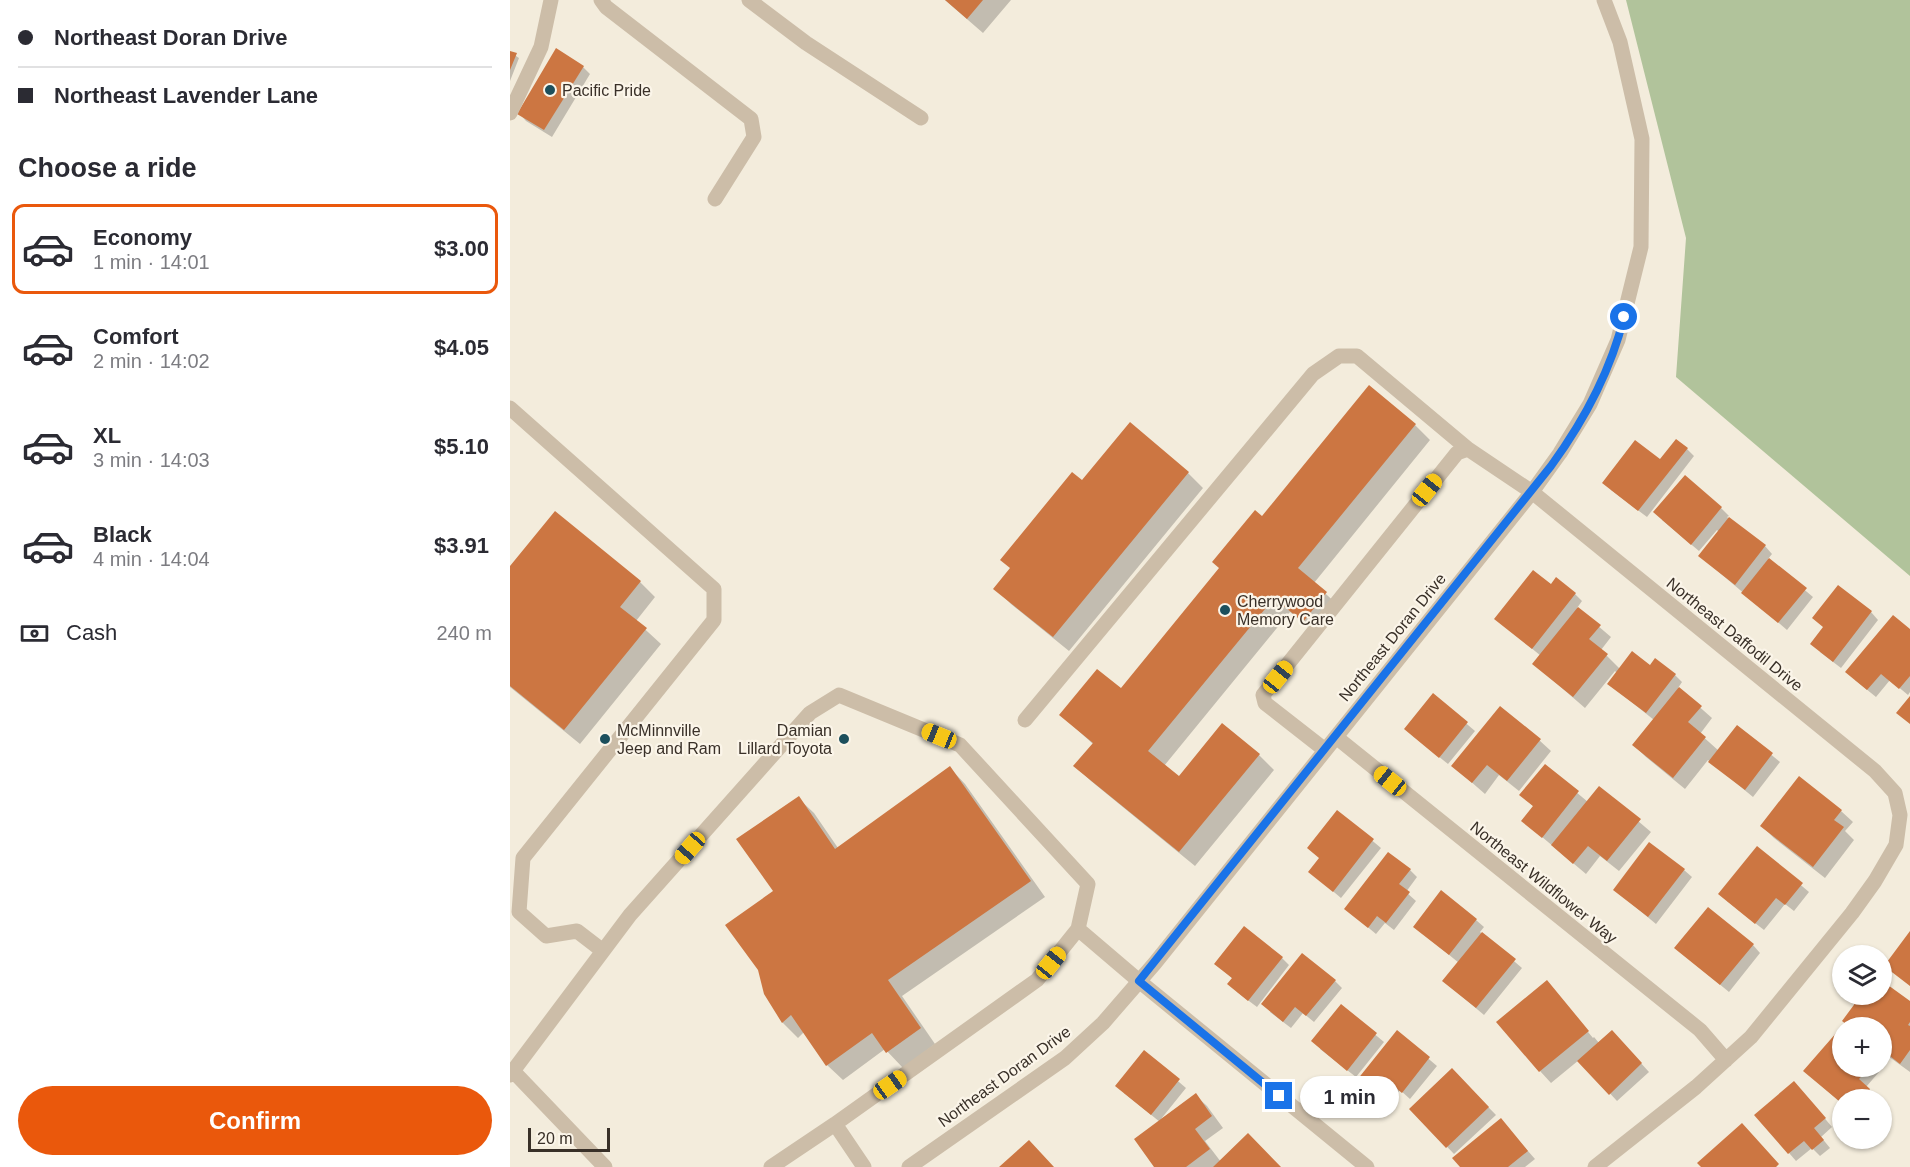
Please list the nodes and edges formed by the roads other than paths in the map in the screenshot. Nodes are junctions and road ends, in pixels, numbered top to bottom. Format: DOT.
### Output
graph roads {
  1 [pos="551,0"];
  2 [pos="601,0"];
  3 [pos="749,0"];
  4 [pos="1604,0"];
  5 [pos="510,112"];
  6 [pos="921,118"];
  7 [pos="715,199"];
  8 [pos="510,408"];
  9 [pos="1468,449"];
  10 [pos="1532,492"];
  11 [pos="1025,720"];
  12 [pos="1336,737"];
  13 [pos="1325,750"];
  14 [pos="1078,929"];
  15 [pos="603,951"];
  16 [pos="1139,981"];
  17 [pos="1726,1059"];
  18 [pos="512,1073"];
  19 [pos="835,1124"];
  20 [pos="605,1167"];
  21 [pos="771,1167"];
  22 [pos="864,1167"];
  23 [pos="909,1167"];
  24 [pos="1367,1167"];
  25 [pos="1595,1167"];
  1 -- 5 [label="street"];
  2 -- 7 [label="street"];
  3 -- 6 [label="street"];
  4 -- 10 [label="street, Northeast Doran Drive"];
  8 -- 15 [label="street"];
  9 -- 10 [label="street, Northeast Daffodil Drive"];
  9 -- 11 [label="street, Northeast Daffodil Drive"];
  9 -- 13 [label="street"];
  10 -- 12 [label="street, Northeast Doran Drive"];
  10 -- 17 [label="street, Northeast Daffodil Drive"];
  12 -- 13 [label="street, Northeast Doran Drive"];
  12 -- 17 [label="street, Northeast Wildflower Way"];
  13 -- 16 [label="street, Northeast Doran Drive"];
  14 -- 15 [label="street"];
  14 -- 16 [label="street"];
  14 -- 19 [label="street"];
  15 -- 18 [label="street"];
  16 -- 23 [label="street, Northeast Doran Drive"];
  16 -- 24 [label="street"];
  17 -- 25 [label="street"];
  18 -- 20 [label="street"];
  19 -- 21 [label="street"];
  19 -- 22 [label="street"];
}
